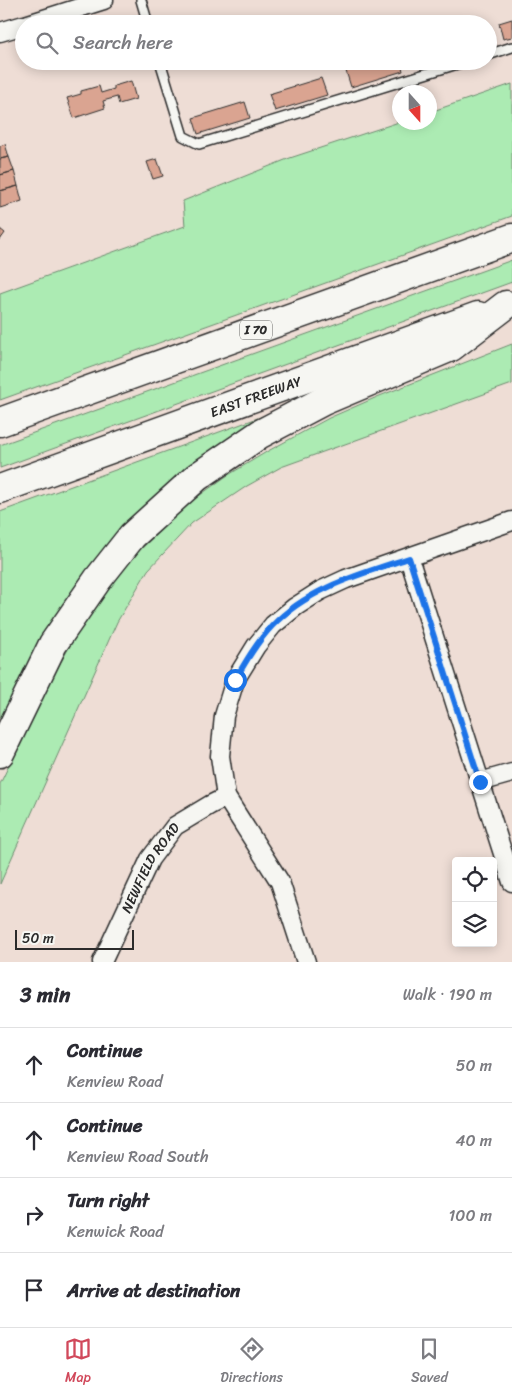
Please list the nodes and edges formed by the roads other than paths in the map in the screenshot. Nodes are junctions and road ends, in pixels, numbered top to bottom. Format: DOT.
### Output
graph roads {
  1 [pos="104,0"];
  2 [pos="141,0"];
  3 [pos="56,15"];
  4 [pos="145,15"];
  5 [pos="15,28"];
  6 [pos="0,32"];
  7 [pos="512,47"];
  8 [pos="497,52"];
  9 [pos="163,70"];
  10 [pos="438,70"];
  11 [pos="512,238"];
  12 [pos="509,304"];
  13 [pos="0,422"];
  14 [pos="0,489"];
  15 [pos="512,521"];
  16 [pos="409,558"];
  17 [pos="0,753"];
  18 [pos="512,773"];
  19 [pos="480,782"];
  20 [pos="226,797"];
  21 [pos="512,882"];
  22 [pos="102,962"];
  23 [pos="306,962"];
  1 -- 3 [label="street"];
  2 -- 4 [label="lane"];
  5 -- 6 [label="street"];
  7 -- 8 [label="lane"];
  9 -- 10 [label="lane"];
  11 -- 13 [label="highway, I 70"];
  12 -- 14 [label="highway, EAST FREEWAY"];
  12 -- 17 [label="highway"];
  15 -- 16 [label="street"];
  16 -- 19 [label="street"];
  16 -- 20 [label="street"];
  18 -- 19 [label="street"];
  19 -- 21 [label="street"];
  20 -- 22 [label="street, NEWFIELD ROAD"];
  20 -- 23 [label="street"];
}
